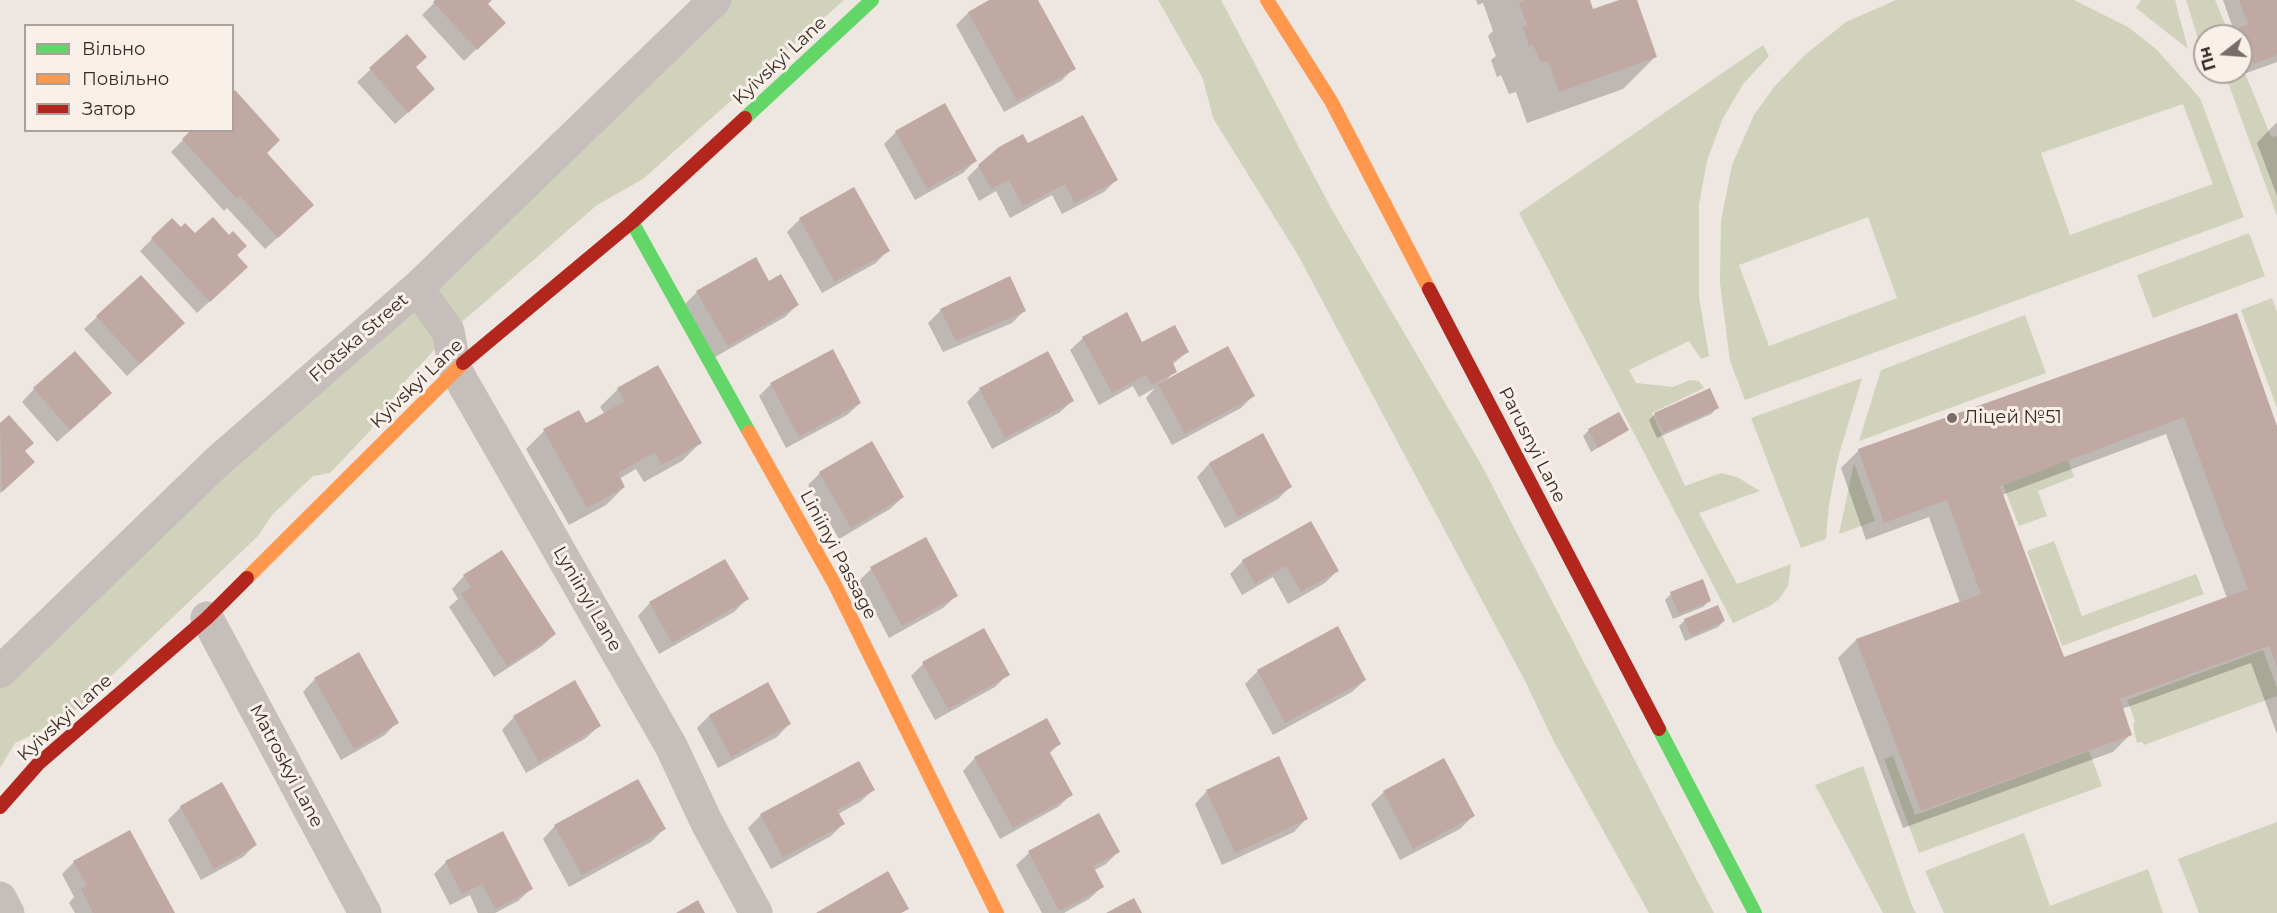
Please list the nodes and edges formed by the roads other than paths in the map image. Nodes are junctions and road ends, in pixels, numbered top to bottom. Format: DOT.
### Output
graph roads {
  1 [pos="715,0"];
  2 [pos="872,0"];
  3 [pos="1267,0"];
  4 [pos="632,222"];
  5 [pos="417,288"];
  6 [pos="454,369"];
  7 [pos="207,618"];
  8 [pos="0,672"];
  9 [pos="0,807"];
  10 [pos="0,898"];
  11 [pos="8,913"];
  12 [pos="365,913"];
  13 [pos="756,913"];
  14 [pos="997,913"];
  15 [pos="1755,913"];
  1 -- 5 [label="street, Flotska Street"];
  2 -- 4 [label="street, Kyivskyi Lane"];
  3 -- 15 [label="street, Parusnyi Lane"];
  4 -- 6 [label="street, Kyivskyi Lane"];
  4 -- 14 [label="street, Liniinyi Passage"];
  5 -- 6 [label="street, Lyniinyi Lane"];
  5 -- 8 [label="street, Flotska Street"];
  6 -- 7 [label="street, Kyivskyi Lane"];
  6 -- 13 [label="street, Lyniinyi Lane"];
  7 -- 9 [label="street, Kyivskyi Lane"];
  7 -- 12 [label="street, Matroskyi Lane"];
  10 -- 11 [label="street"];
}
